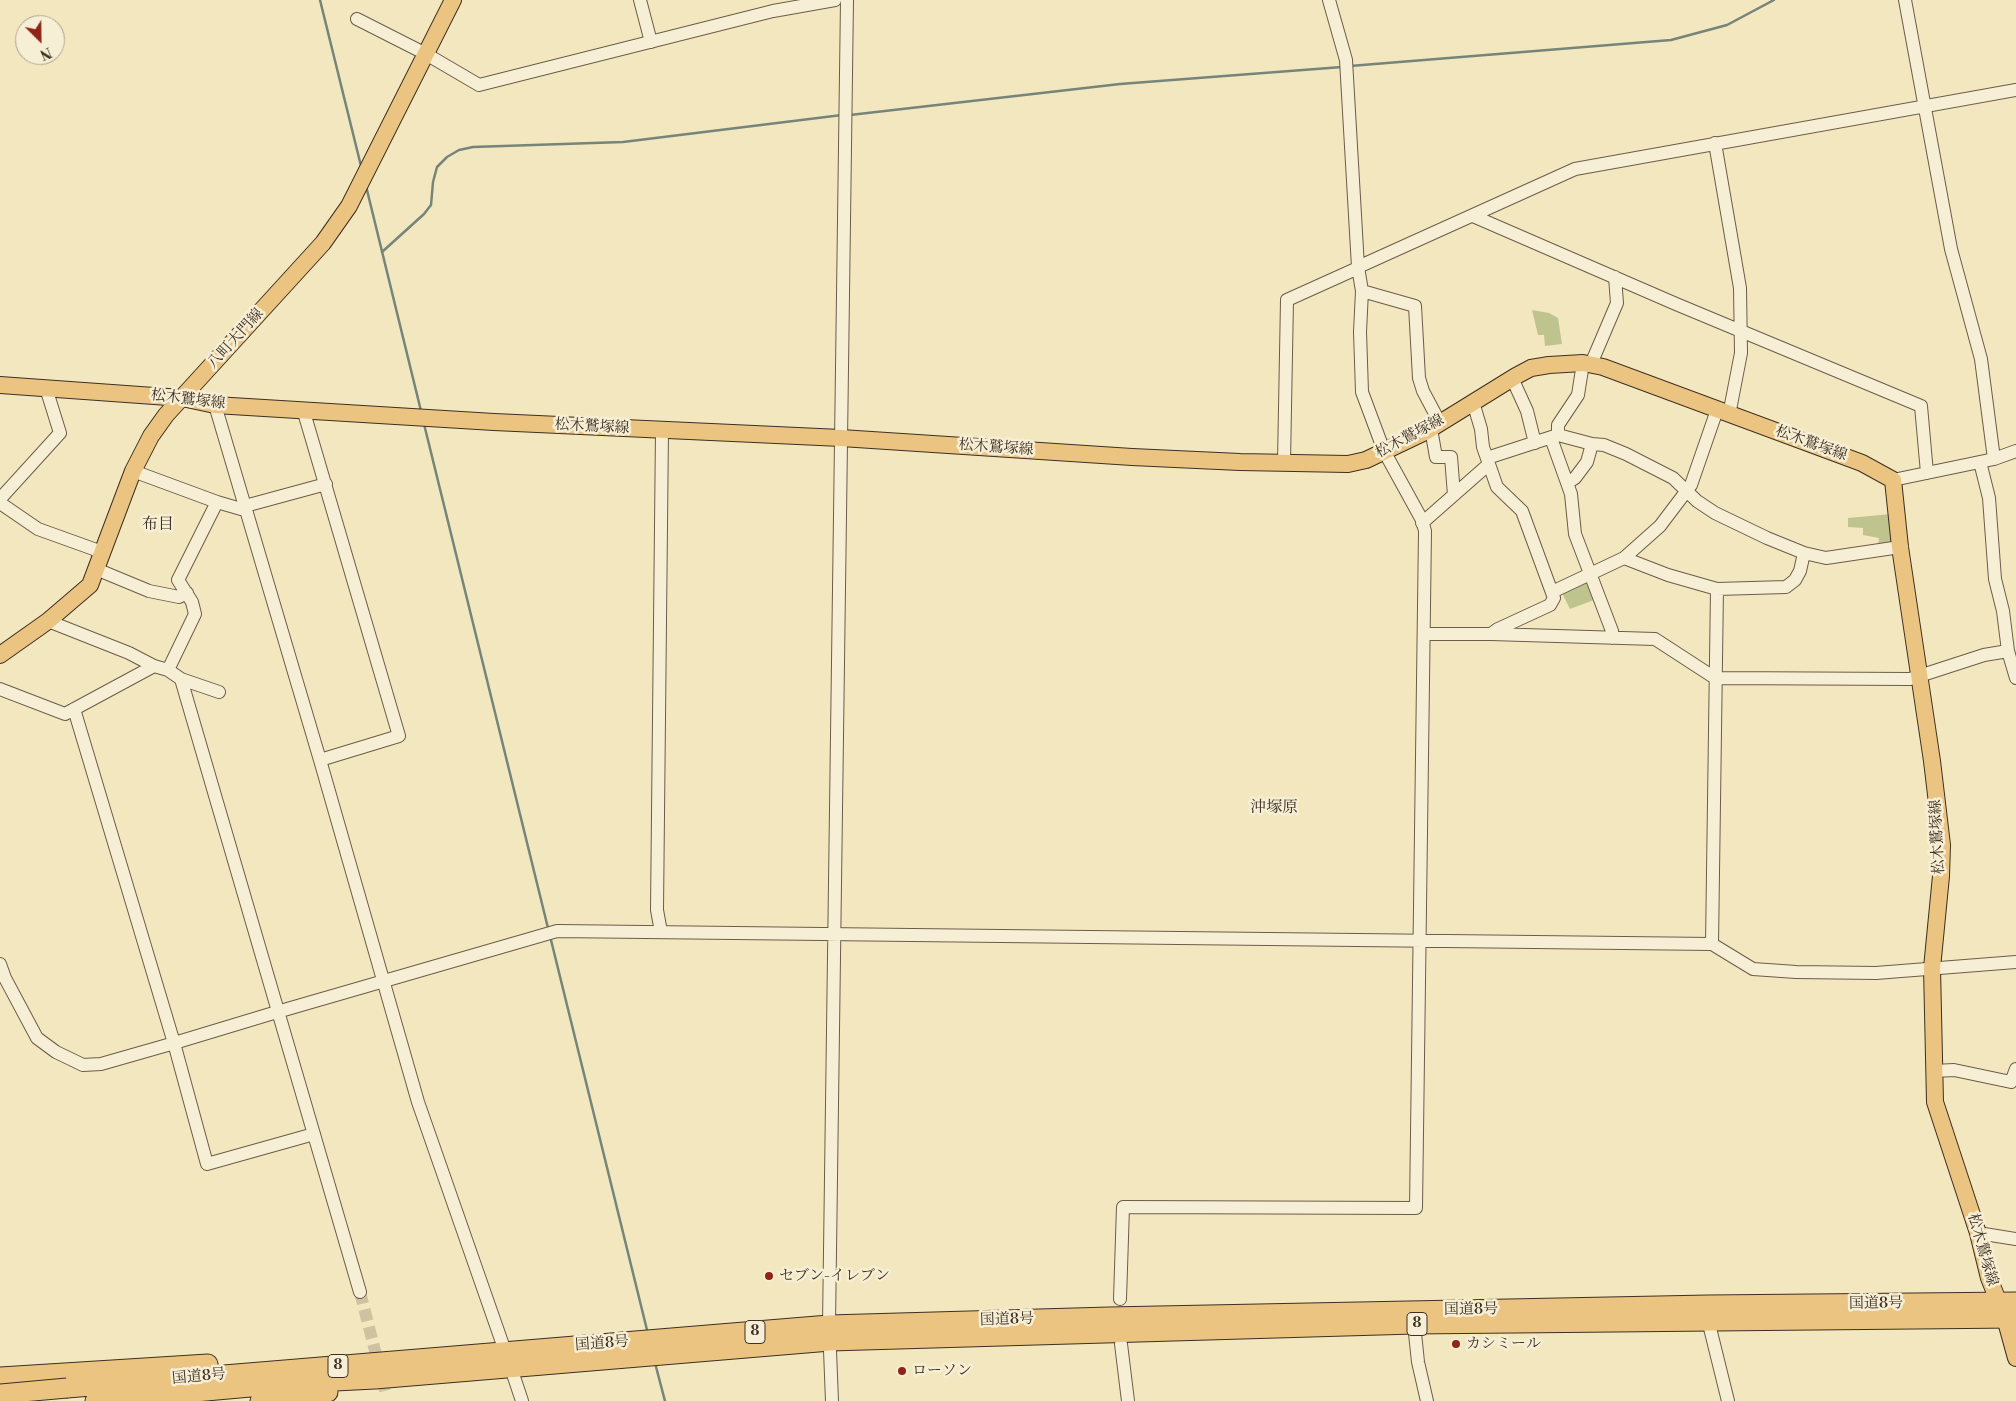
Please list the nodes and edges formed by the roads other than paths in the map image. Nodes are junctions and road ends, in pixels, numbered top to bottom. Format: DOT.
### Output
graph roads {
  1 [pos="453,0"];
  2 [pos="640,0"];
  3 [pos="835,0"];
  4 [pos="847,0"];
  5 [pos="1329,0"];
  6 [pos="1906,0"];
  7 [pos="357,19"];
  8 [pos="651,42"];
  9 [pos="426,54"];
  10 [pos="2016,90"];
  11 [pos="1925,106"];
  12 [pos="1716,143"];
  13 [pos="1473,216"];
  14 [pos="1358,268"];
  15 [pos="1615,277"];
  16 [pos="1362,291"];
  17 [pos="1741,330"];
  18 [pos="1587,364"];
  19 [pos="1512,378"];
  20 [pos="0,385"];
  21 [pos="46,388"];
  22 [pos="182,398"];
  23 [pos="1473,402"];
  24 [pos="214,405"];
  25 [pos="303,409"];
  26 [pos="1723,413"];
  27 [pos="1436,426"];
  28 [pos="662,430"];
  29 [pos="1554,437"];
  30 [pos="841,438"];
  31 [pos="1535,443"];
  32 [pos="1592,444"];
  33 [pos="1384,451"];
  34 [pos="2016,451"];
  35 [pos="1994,459"];
  36 [pos="1488,461"];
  37 [pos="1284,462"];
  38 [pos="1980,462"];
  39 [pos="134,471"];
  40 [pos="1927,473"];
  41 [pos="1893,480"];
  42 [pos="1567,483"];
  43 [pos="326,484"];
  44 [pos="1686,490"];
  45 [pos="1454,495"];
  46 [pos="0,499"];
  47 [pos="217,502"];
  48 [pos="0,504"];
  49 [pos="245,507"];
  50 [pos="1422,522"];
  51 [pos="1900,547"];
  52 [pos="102,552"];
  53 [pos="1804,552"];
  54 [pos="1624,558"];
  55 [pos="96,569"];
  56 [pos="1591,574"];
  57 [pos="1717,589"];
  58 [pos="1552,592"];
  59 [pos="187,593"];
  60 [pos="48,621"];
  61 [pos="1424,634"];
  62 [pos="1491,634"];
  63 [pos="1612,638"];
  64 [pos="2008,652"];
  65 [pos="0,655"];
  66 [pos="154,666"];
  67 [pos="168,670"];
  68 [pos="1919,677"];
  69 [pos="1715,678"];
  70 [pos="2016,678"];
  71 [pos="181,679"];
  72 [pos="0,689"];
  73 [pos="219,692"];
  74 [pos="74,709"];
  75 [pos="320,760"];
  76 [pos="661,932"];
  77 [pos="834,934"];
  78 [pos="1420,941"];
  79 [pos="1712,944"];
  80 [pos="2016,962"];
  81 [pos="0,964"];
  82 [pos="1932,968"];
  83 [pos="384,982"];
  84 [pos="277,1012"];
  85 [pos="174,1043"];
  86 [pos="2016,1069"];
  87 [pos="1934,1071"];
  88 [pos="314,1134"];
  89 [pos="1978,1233"];
  90 [pos="2016,1239"];
  91 [pos="360,1292"];
  92 [pos="1120,1299"];
  93 [pos="2009,1310"];
  94 [pos="1708,1320"];
  95 [pos="1414,1324"];
  96 [pos="830,1333"];
  97 [pos="1121,1344"];
  98 [pos="2016,1358"];
  99 [pos="422,1359"];
  100 [pos="508,1359"];
  101 [pos="455,1371"];
  102 [pos="0,1377"];
  103 [pos="0,1393"];
  104 [pos="3,1401"];
  105 [pos="95,1401"];
  106 [pos="260,1401"];
  107 [pos="522,1401"];
  108 [pos="832,1401"];
  109 [pos="1128,1401"];
  110 [pos="1427,1401"];
  111 [pos="1728,1401"];
  1 -- 9 [label="main road, 八町大門線"];
  2 -- 8 [label="street"];
  3 -- 8 [label="street"];
  4 -- 30 [label="street"];
  5 -- 14 [label="street"];
  6 -- 11 [label="street"];
  7 -- 9 [label="street"];
  8 -- 9 [label="street"];
  9 -- 22 [label="main road, 八町大門線"];
  10 -- 11 [label="street"];
  11 -- 12 [label="street"];
  11 -- 35 [label="street"];
  12 -- 13 [label="street"];
  12 -- 17 [label="street"];
  13 -- 14 [label="street"];
  13 -- 15 [label="street"];
  14 -- 16 [label="street"];
  14 -- 37 [label="street"];
  15 -- 17 [label="street"];
  15 -- 18 [label="street"];
  16 -- 27 [label="street"];
  16 -- 33 [label="street"];
  17 -- 26 [label="street"];
  17 -- 40 [label="street"];
  18 -- 19 [label="main road, 松木鷲塚線"];
  18 -- 26 [label="main road, 松木鷲塚線"];
  18 -- 29 [label="street"];
  19 -- 23 [label="main road, 松木鷲塚線"];
  19 -- 31 [label="street"];
  20 -- 21 [label="main road, 松木鷲塚線"];
  21 -- 22 [label="main road, 松木鷲塚線"];
  21 -- 46 [label="street"];
  22 -- 24 [label="main road, 松木鷲塚線"];
  22 -- 39 [label="main road, 八町大門線"];
  23 -- 27 [label="main road, 松木鷲塚線"];
  23 -- 36 [label="street"];
  24 -- 25 [label="main road, 松木鷲塚線"];
  24 -- 49 [label="street"];
  25 -- 28 [label="main road, 松木鷲塚線"];
  25 -- 43 [label="street"];
  26 -- 41 [label="main road, 松木鷲塚線"];
  26 -- 44 [label="street"];
  27 -- 33 [label="main road, 松木鷲塚線"];
  27 -- 45 [label="street"];
  28 -- 30 [label="main road, 松木鷲塚線"];
  28 -- 76 [label="street"];
  29 -- 31 [label="street"];
  29 -- 32 [label="street"];
  29 -- 42 [label="street"];
  30 -- 37 [label="main road, 松木鷲塚線"];
  30 -- 77 [label="street"];
  31 -- 36 [label="street"];
  32 -- 42 [label="street"];
  32 -- 44 [label="street"];
  33 -- 37 [label="main road, 松木鷲塚線"];
  33 -- 50 [label="street"];
  34 -- 35 [label="street"];
  35 -- 38 [label="street"];
  36 -- 45 [label="street"];
  36 -- 58 [label="street"];
  38 -- 40 [label="street"];
  38 -- 64 [label="street"];
  39 -- 47 [label="street"];
  39 -- 52 [label="main road, 八町大門線"];
  40 -- 41 [label="street"];
  41 -- 51 [label="main road, 松木鷲塚線"];
  42 -- 56 [label="street"];
  43 -- 49 [label="street"];
  43 -- 75 [label="street"];
  44 -- 53 [label="street"];
  44 -- 54 [label="street"];
  45 -- 50 [label="street"];
  47 -- 49 [label="street"];
  47 -- 59 [label="street"];
  48 -- 52 [label="street"];
  49 -- 75 [label="street"];
  50 -- 61 [label="street"];
  51 -- 53 [label="street"];
  51 -- 68 [label="main road, 松木鷲塚線"];
  52 -- 55 [label="main road, 八町大門線"];
  53 -- 57 [label="street"];
  54 -- 56 [label="street"];
  54 -- 57 [label="street"];
  55 -- 59 [label="street"];
  55 -- 60 [label="main road, 八町大門線"];
  56 -- 58 [label="street"];
  56 -- 63 [label="street"];
  57 -- 69 [label="street"];
  58 -- 62 [label="street"];
  59 -- 67 [label="street"];
  60 -- 65 [label="main road, 八町大門線"];
  60 -- 66 [label="street"];
  61 -- 62 [label="street"];
  61 -- 78 [label="street"];
  62 -- 63 [label="street"];
  63 -- 69 [label="street"];
  64 -- 68 [label="street"];
  64 -- 70 [label="street"];
  66 -- 67 [label="street"];
  66 -- 74 [label="street"];
  67 -- 71 [label="street"];
  68 -- 69 [label="street"];
  68 -- 82 [label="main road, 松木鷲塚線"];
  69 -- 79 [label="street"];
  71 -- 73 [label="street"];
  71 -- 84 [label="street"];
  72 -- 74 [label="street"];
  74 -- 85 [label="street"];
  75 -- 83 [label="street"];
  76 -- 77 [label="street"];
  76 -- 83 [label="street"];
  77 -- 78 [label="street"];
  77 -- 96 [label="street"];
  78 -- 79 [label="street"];
  78 -- 92 [label="street"];
  79 -- 82 [label="street"];
  80 -- 82 [label="street"];
  81 -- 85 [label="street"];
  82 -- 87 [label="main road, 松木鷲塚線"];
  83 -- 84 [label="street"];
  83 -- 100 [label="street"];
  84 -- 85 [label="street"];
  84 -- 88 [label="street"];
  85 -- 88 [label="street"];
  86 -- 87 [label="street"];
  87 -- 89 [label="main road, 松木鷲塚線"];
  88 -- 91 [label="street"];
  89 -- 90 [label="street"];
  89 -- 93 [label="main road, 松木鷲塚線"];
  93 -- 94 [label="highway, 国道8号 / 8"];
  93 -- 96 [label="highway, 国道8号 / 8"];
  93 -- 98 [label="main road, 松木鷲塚線"];
  94 -- 95 [label="highway, 国道8号 / 8"];
  94 -- 111 [label="street"];
  95 -- 96 [label="highway, 国道8号 / 8"];
  95 -- 110 [label="street"];
  96 -- 100 [label="highway, 国道8号 / 8"];
  96 -- 108 [label="street"];
  97 -- 109 [label="street"];
  99 -- 100 [label="highway, 国道8号 / 8"];
  99 -- 102 [label="highway, 8"];
  99 -- 103 [label="highway, 国道8号 / 8, bridge"];
  100 -- 101 [label="highway, 国道8号 / 8"];
  100 -- 107 [label="street"];
  101 -- 105 [label="highway, 国道8号 / 8"];
  101 -- 106 [label="highway, 8"];
  103 -- 104 [label="street"];
}
